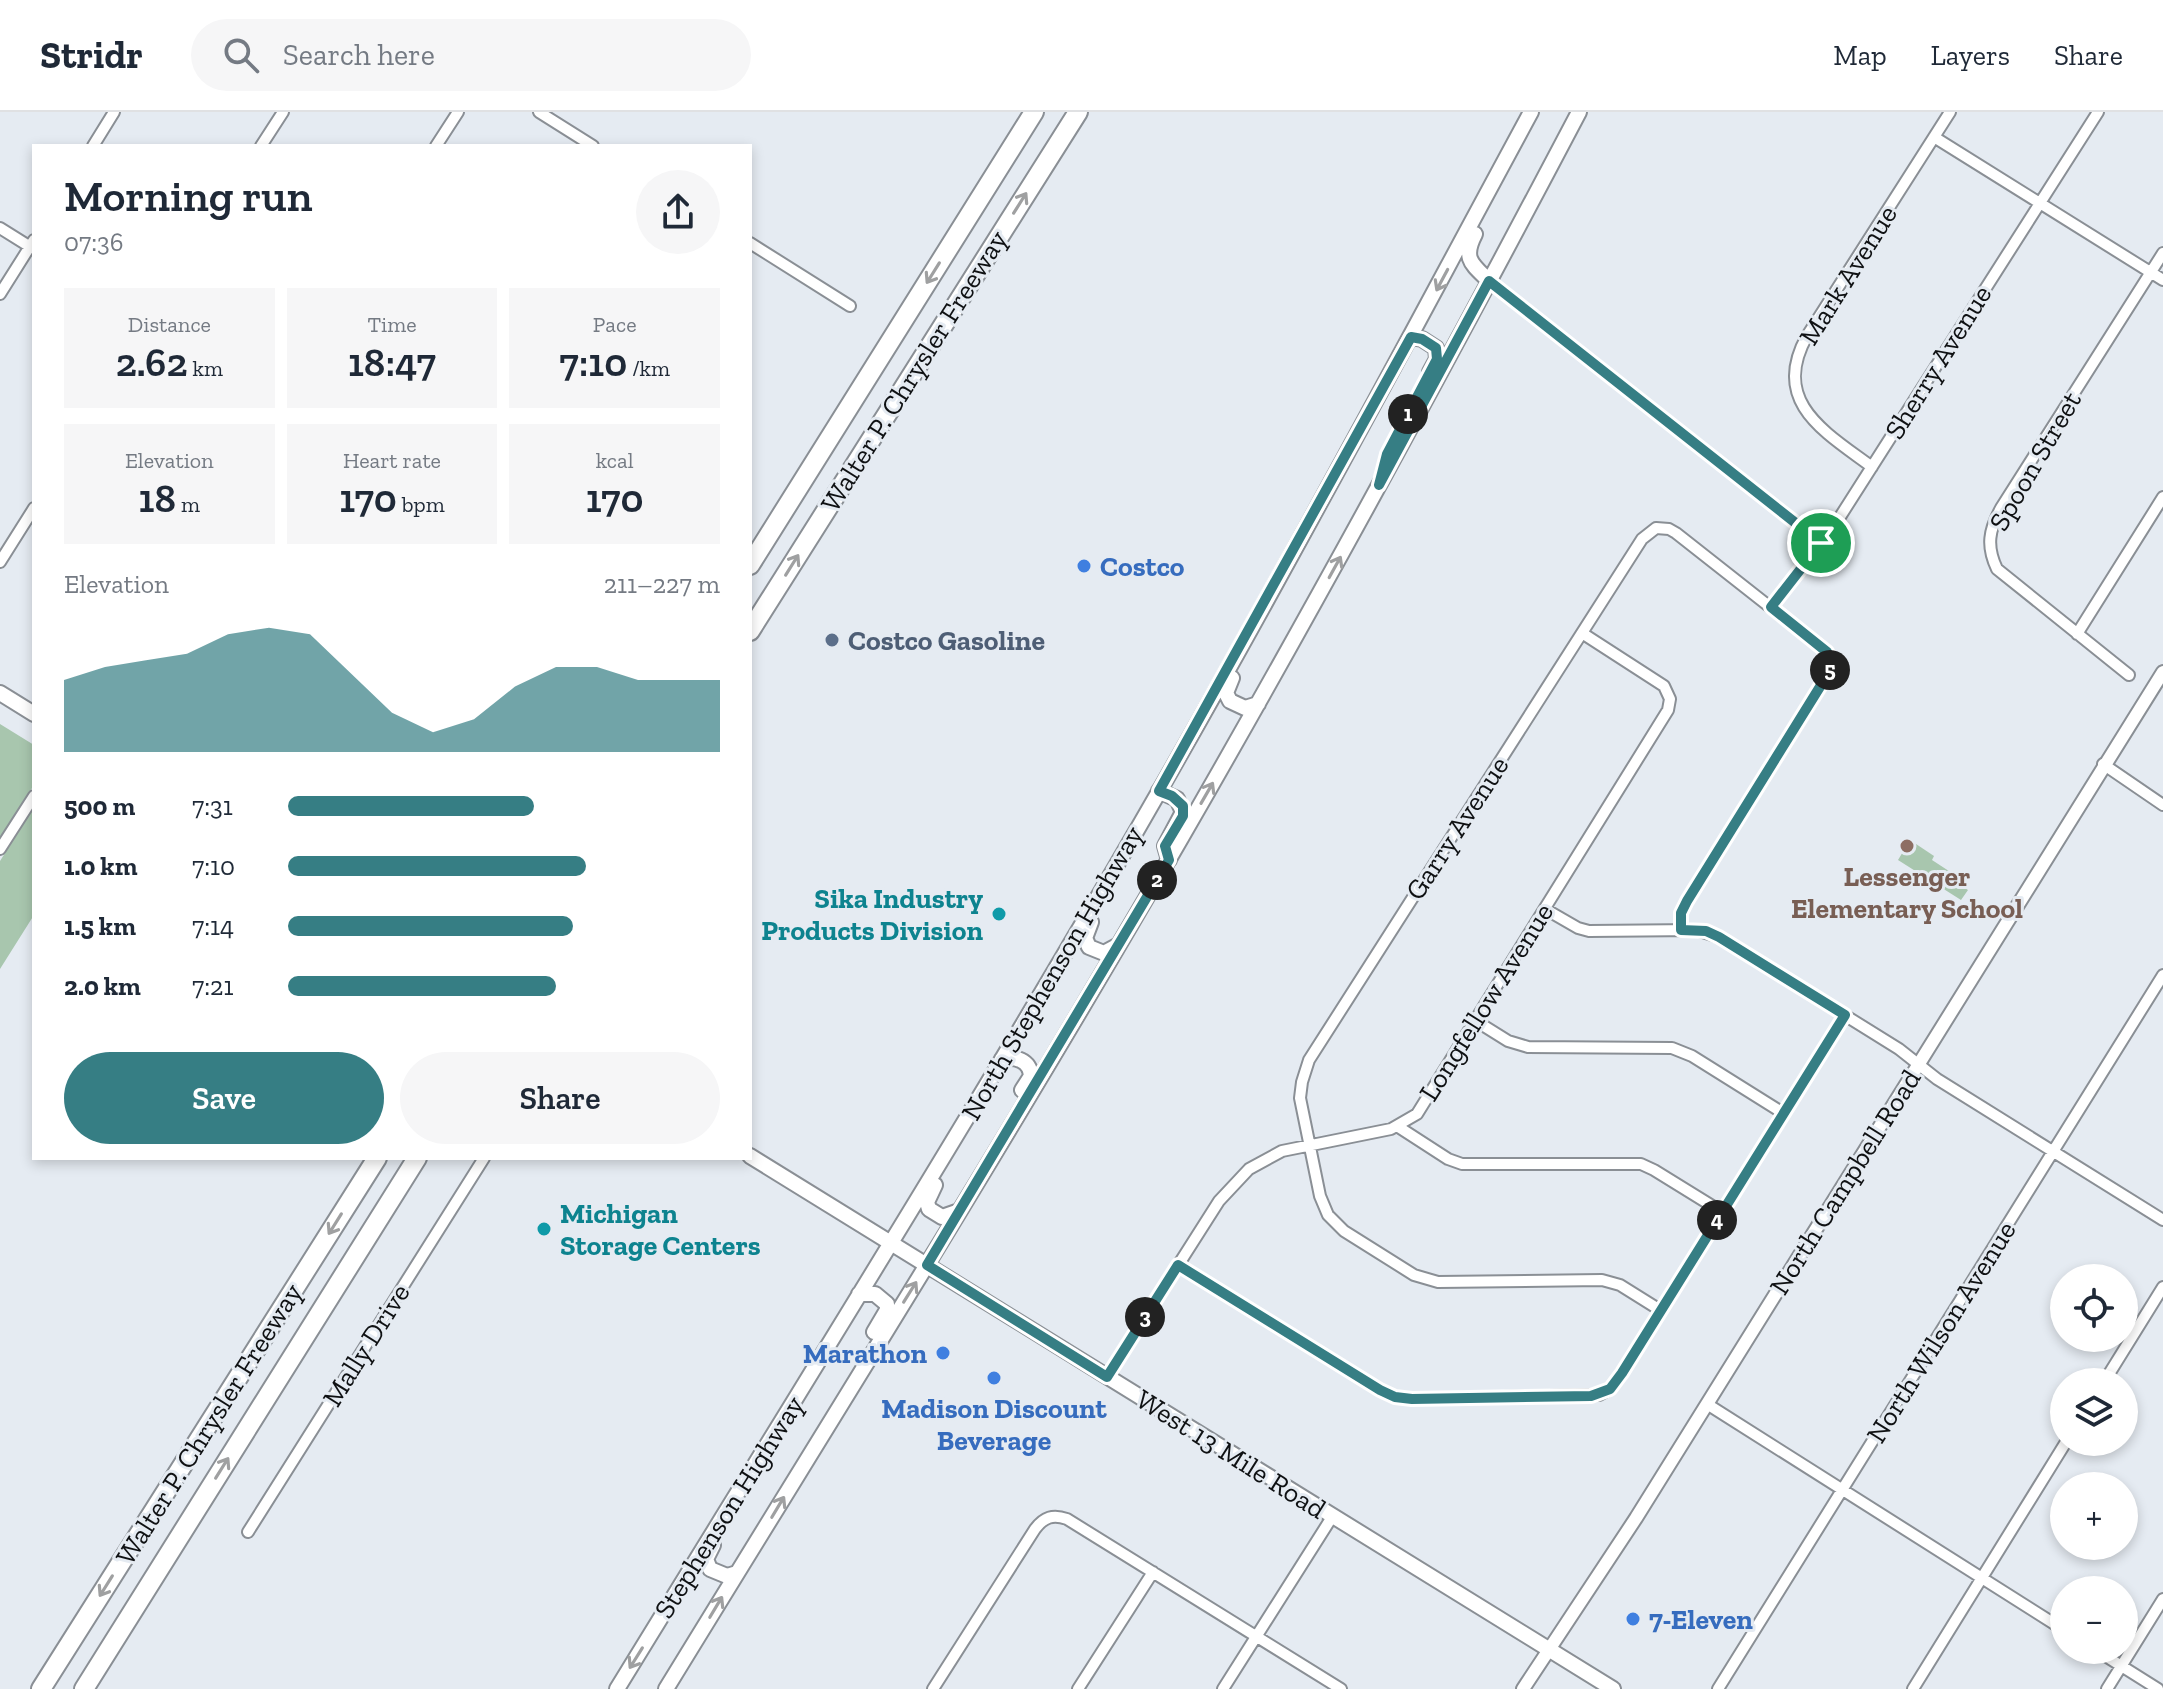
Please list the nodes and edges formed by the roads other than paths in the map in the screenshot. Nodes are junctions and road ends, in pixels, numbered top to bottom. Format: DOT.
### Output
graph roads {
  1 [pos="114,112"];
  2 [pos="283,112"];
  3 [pos="458,112"];
  4 [pos="539,112"];
  5 [pos="1034,112"];
  6 [pos="1078,112"];
  7 [pos="1531,112"];
  8 [pos="1569,112"];
  9 [pos="1579,112"];
  10 [pos="1950,112"];
  11 [pos="2098,112"];
  12 [pos="1518,136"];
  13 [pos="1934,137"];
  14 [pos="94,144"];
  15 [pos="262,144"];
  16 [pos="437,144"];
  17 [pos="590,144"];
  18 [pos="2040,203"];
  19 [pos="0,228"];
  20 [pos="1517,229"];
  21 [pos="32,244"];
  22 [pos="752,244"];
  23 [pos="32,246"];
  24 [pos="2163,253"];
  25 [pos="2151,273"];
  26 [pos="2163,280"];
  27 [pos="1489,281"];
  28 [pos="0,294"];
  29 [pos="850,306"];
  30 [pos="1411,337"];
  31 [pos="1872,467"];
  32 [pos="1379,485"];
  33 [pos="2163,497"];
  34 [pos="32,511"];
  35 [pos="1821,543"];
  36 [pos="0,562"];
  37 [pos="752,562"];
  38 [pos="1279,577"];
  39 [pos="1771,607"];
  40 [pos="752,628"];
  41 [pos="1582,633"];
  42 [pos="2077,634"];
  43 [pos="2163,672"];
  44 [pos="2129,675"];
  45 [pos="0,693"];
  46 [pos="1258,704"];
  47 [pos="32,713"];
  48 [pos="2103,764"];
  49 [pos="1159,791"];
  50 [pos="32,799"];
  51 [pos="2163,805"];
  52 [pos="0,849"];
  53 [pos="1169,860"];
  54 [pos="1101,888"];
  55 [pos="1545,909"];
  56 [pos="1681,930"];
  57 [pos="1119,946"];
  58 [pos="2163,975"];
  59 [pos="1845,1015"];
  60 [pos="1476,1021"];
  61 [pos="1002,1059"];
  62 [pos="1918,1065"];
  63 [pos="987,1085"];
  64 [pos="1783,1113"];
  65 [pos="1397,1126"];
  66 [pos="1310,1145"];
  67 [pos="2053,1152"];
  68 [pos="752,1157"];
  69 [pos="376,1160"];
  70 [pos="416,1160"];
  71 [pos="483,1160"];
  72 [pos="979,1178"];
  73 [pos="959,1211"];
  74 [pos="1722,1212"];
  75 [pos="2163,1220"];
  76 [pos="891,1242"];
  77 [pos="927,1265"];
  78 [pos="1178,1265"];
  79 [pos="2163,1287"];
  80 [pos="859,1294"];
  81 [pos="1660,1310"];
  82 [pos="2113,1368"];
  83 [pos="1107,1377"];
  84 [pos="799,1392"];
  85 [pos="1707,1404"];
  86 [pos="826,1429"];
  87 [pos="2057,1456"];
  88 [pos="1842,1490"];
  89 [pos="1332,1517"];
  90 [pos="248,1532"];
  91 [pos="1153,1572"];
  92 [pos="737,1573"];
  93 [pos="1982,1578"];
  94 [pos="2163,1599"];
  95 [pos="2050,1621"];
  96 [pos="1257,1636"];
  97 [pos="1550,1649"];
  98 [pos="2118,1664"];
  99 [pos="2121,1666"];
  100 [pos="41,1689"];
  101 [pos="84,1689"];
  102 [pos="617,1689"];
  103 [pos="666,1689"];
  104 [pos="933,1689"];
  105 [pos="1078,1689"];
  106 [pos="1223,1689"];
  107 [pos="1341,1689"];
  108 [pos="1523,1689"];
  109 [pos="1613,1689"];
  110 [pos="1718,1689"];
  111 [pos="1913,1689"];
  112 [pos="2107,1689"];
  113 [pos="2158,1689"];
  1 -- 14 [label="street"];
  2 -- 15 [label="street"];
  3 -- 16 [label="street"];
  4 -- 17 [label="street"];
  5 -- 37 [label="highway, Walter P. Chrysler Freeway, one-way"];
  40 -- 6 [label="highway, Walter P. Chrysler Freeway, one-way"];
  7 -- 12 [label="main road, North Stephenson Highway"];
  8 -- 20 [label="main road"];
  9 -- 20 [label="main road, North Stephenson Highway"];
  10 -- 13 [label="street, Mark Avenue"];
  11 -- 18 [label="street, Sherry Avenue"];
  12 -- 27 [label="main road"];
  12 -- 30 [label="main road, North Stephenson Highway, one-way"];
  13 -- 18 [label="street"];
  13 -- 31 [label="street, Mark Avenue"];
  18 -- 25 [label="street"];
  18 -- 31 [label="street, Sherry Avenue"];
  19 -- 21 [label="street"];
  20 -- 27 [label="main road, North Stephenson Highway"];
  22 -- 29 [label="street"];
  23 -- 28 [label="street"];
  24 -- 25 [label="street, Spoon Street"];
  25 -- 26 [label="street"];
  25 -- 42 [label="street, Spoon Street"];
  27 -- 32 [label="main road, North Stephenson Highway"];
  27 -- 35 [label="street"];
  30 -- 32 [label="main road"];
  30 -- 38 [label="main road, North Stephenson Highway"];
  31 -- 35 [label="street, Sherry Avenue"];
  46 -- 32 [label="main road, North Stephenson Highway, one-way"];
  33 -- 42 [label="street"];
  34 -- 36 [label="street"];
  35 -- 39 [label="street, Sherry Avenue"];
  38 -- 46 [label="main road"];
  38 -- 49 [label="main road, North Stephenson Highway"];
  39 -- 41 [label="street, Garry Avenue"];
  39 -- 56 [label="street"];
  41 -- 55 [label="street, Longfellow Avenue"];
  41 -- 66 [label="street, Garry Avenue"];
  42 -- 44 [label="street, Spoon Street"];
  43 -- 48 [label="street, North Campbell Road"];
  45 -- 47 [label="main road"];
  53 -- 46 [label="main road, North Stephenson Highway, one-way"];
  48 -- 51 [label="street"];
  48 -- 62 [label="street, North Campbell Road"];
  49 -- 53 [label="main road"];
  49 -- 54 [label="main road, North Stephenson Highway"];
  50 -- 52 [label="street"];
  53 -- 57 [label="main road, North Stephenson Highway"];
  54 -- 57 [label="main road"];
  54 -- 61 [label="main road, North Stephenson Highway"];
  55 -- 56 [label="street"];
  55 -- 60 [label="street, Longfellow Avenue"];
  56 -- 59 [label="street"];
  57 -- 72 [label="main road, North Stephenson Highway"];
  58 -- 67 [label="street, North Wilson Avenue"];
  59 -- 62 [label="street"];
  59 -- 64 [label="street"];
  60 -- 64 [label="street"];
  60 -- 65 [label="street, Longfellow Avenue"];
  61 -- 63 [label="main road, North Stephenson Highway"];
  61 -- 72 [label="main road"];
  62 -- 67 [label="street"];
  62 -- 85 [label="street, North Campbell Road"];
  63 -- 73 [label="main road"];
  63 -- 76 [label="main road, North Stephenson Highway"];
  64 -- 74 [label="street"];
  65 -- 66 [label="street, Longfellow Avenue"];
  65 -- 74 [label="street"];
  66 -- 78 [label="street, Longfellow Avenue"];
  66 -- 81 [label="street, Garry Avenue"];
  67 -- 75 [label="street"];
  67 -- 88 [label="street, North Wilson Avenue"];
  68 -- 76 [label="main road, West 13 Mile Road"];
  69 -- 100 [label="highway, Walter P. Chrysler Freeway, one-way"];
  101 -- 70 [label="highway, Walter P. Chrysler Freeway, one-way"];
  71 -- 90 [label="street, Mally Drive"];
  72 -- 73 [label="main road, North Stephenson Highway"];
  73 -- 77 [label="main road, North Stephenson Highway"];
  74 -- 81 [label="street"];
  76 -- 77 [label="main road, West 13 Mile Road"];
  76 -- 80 [label="main road, Stephenson Highway"];
  77 -- 83 [label="main road, West 13 Mile Road"];
  86 -- 77 [label="main road, Stephenson Highway, one-way"];
  78 -- 81 [label="street"];
  78 -- 83 [label="street, Longfellow Avenue"];
  79 -- 82 [label="street"];
  80 -- 84 [label="main road, Stephenson Highway"];
  80 -- 86 [label="main road"];
  83 -- 89 [label="main road, West 13 Mile Road"];
  84 -- 92 [label="main road"];
  84 -- 102 [label="main road, Stephenson Highway, one-way"];
  85 -- 88 [label="street"];
  85 -- 97 [label="street, North Campbell Road"];
  92 -- 86 [label="main road, Stephenson Highway, one-way"];
  87 -- 93 [label="street"];
  88 -- 93 [label="street"];
  88 -- 110 [label="street, North Wilson Avenue"];
  89 -- 96 [label="street"];
  89 -- 97 [label="main road, West 13 Mile Road"];
  91 -- 96 [label="street"];
  91 -- 104 [label="street"];
  91 -- 105 [label="street"];
  103 -- 92 [label="main road, Stephenson Highway, one-way"];
  93 -- 95 [label="street"];
  93 -- 111 [label="street"];
  94 -- 99 [label="street"];
  96 -- 106 [label="street"];
  96 -- 107 [label="street"];
  97 -- 108 [label="street, North Campbell Road"];
  97 -- 109 [label="main road, West 13 Mile Road"];
  98 -- 99 [label="street"];
  99 -- 112 [label="street"];
  99 -- 113 [label="street"];
}
